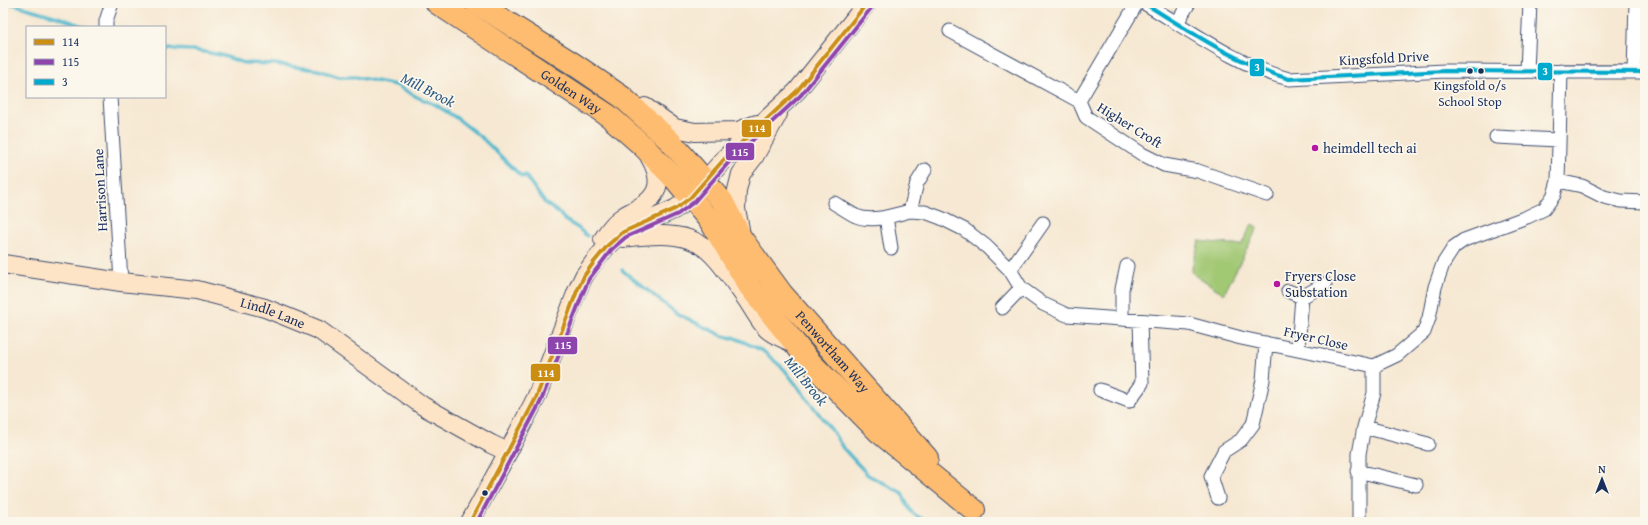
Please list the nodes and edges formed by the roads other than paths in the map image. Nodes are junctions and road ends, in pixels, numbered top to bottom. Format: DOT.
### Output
graph roads {
  1 [pos="112,3"];
  2 [pos="438,3"];
  3 [pos="476,3"];
  4 [pos="867,3"];
  5 [pos="1138,3"];
  6 [pos="1144,3"];
  7 [pos="1189,3"];
  8 [pos="1530,3"];
  9 [pos="1636,3"];
  10 [pos="1177,23"];
  11 [pos="106,24"];
  12 [pos="950,31"];
  13 [pos="539,43"];
  14 [pos="1527,71"];
  15 [pos="1561,71"];
  16 [pos="1639,72"];
  17 [pos="110,98"];
  18 [pos="1079,102"];
  19 [pos="783,105"];
  20 [pos="763,121"];
  21 [pos="1496,137"];
  22 [pos="1558,140"];
  23 [pos="643,146"];
  24 [pos="925,170"];
  25 [pos="1558,181"];
  26 [pos="706,182"];
  27 [pos="1267,195"];
  28 [pos="690,198"];
  29 [pos="1645,202"];
  30 [pos="834,203"];
  31 [pos="910,211"];
  32 [pos="886,217"];
  33 [pos="1043,223"];
  34 [pos="741,238"];
  35 [pos="615,239"];
  36 [pos="891,248"];
  37 [pos="594,262"];
  38 [pos="3,264"];
  39 [pos="1127,266"];
  40 [pos="1010,270"];
  41 [pos="121,282"];
  42 [pos="1325,284"];
  43 [pos="1021,288"];
  44 [pos="1288,291"];
  45 [pos="1302,297"];
  46 [pos="1002,308"];
  47 [pos="1122,318"];
  48 [pos="1140,320"];
  49 [pos="1266,343"];
  50 [pos="795,344"];
  51 [pos="1298,349"];
  52 [pos="1374,366"];
  53 [pos="1100,390"];
  54 [pos="1364,427"];
  55 [pos="1428,444"];
  56 [pos="508,452"];
  57 [pos="1358,471"];
  58 [pos="1416,485"];
  59 [pos="1218,498"];
  60 [pos="980,516"];
  61 [pos="470,522"];
  62 [pos="1359,522"];
  1 -- 11 [label="street"];
  2 -- 23 [label="highway, Golden Way"];
  3 -- 13 [label="highway, Golden Way"];
  4 -- 19 [label="street"];
  5 -- 18 [label="street"];
  6 -- 10 [label="street, Kingsfold Drive"];
  7 -- 10 [label="street"];
  8 -- 14 [label="street"];
  9 -- 16 [label="street"];
  10 -- 14 [label="street, Kingsfold Drive"];
  12 -- 18 [label="street, Higher Croft"];
  13 -- 20 [label="street"];
  13 -- 26 [label="highway, Golden Way"];
  14 -- 15 [label="street, Kingsfold Drive"];
  15 -- 16 [label="street, Kingsfold Drive"];
  15 -- 22 [label="street"];
  17 -- 41 [label="street, Harrison Lane"];
  18 -- 27 [label="street, Higher Croft"];
  19 -- 20 [label="street"];
  19 -- 34 [label="street"];
  20 -- 26 [label="street"];
  21 -- 22 [label="street"];
  22 -- 25 [label="street"];
  23 -- 28 [label="highway, Golden Way"];
  23 -- 37 [label="street"];
  24 -- 31 [label="street"];
  25 -- 29 [label="street"];
  25 -- 52 [label="street"];
  26 -- 28 [label="street"];
  26 -- 34 [label="highway, Penwortham Way"];
  28 -- 35 [label="street"];
  28 -- 50 [label="highway, Penwortham Way"];
  30 -- 32 [label="street"];
  31 -- 32 [label="street"];
  31 -- 40 [label="street, Fryer Close"];
  32 -- 36 [label="street"];
  33 -- 40 [label="street"];
  34 -- 60 [label="highway, Penwortham Way"];
  35 -- 37 [label="street"];
  35 -- 50 [label="street"];
  37 -- 56 [label="street"];
  38 -- 41 [label="street, Lindle Lane"];
  39 -- 47 [label="street"];
  40 -- 43 [label="street, Fryer Close"];
  41 -- 56 [label="street, Lindle Lane"];
  42 -- 45 [label="street"];
  43 -- 46 [label="street"];
  43 -- 47 [label="street, Fryer Close"];
  44 -- 45 [label="street"];
  45 -- 51 [label="street"];
  47 -- 48 [label="street, Fryer Close"];
  48 -- 49 [label="street, Fryer Close"];
  48 -- 53 [label="street"];
  49 -- 51 [label="street, Fryer Close"];
  49 -- 59 [label="street"];
  50 -- 60 [label="highway, Penwortham Way"];
  51 -- 52 [label="street, Fryer Close"];
  52 -- 54 [label="street"];
  54 -- 55 [label="street"];
  54 -- 57 [label="street"];
  56 -- 61 [label="street"];
  57 -- 58 [label="street"];
  57 -- 62 [label="street"];
}
